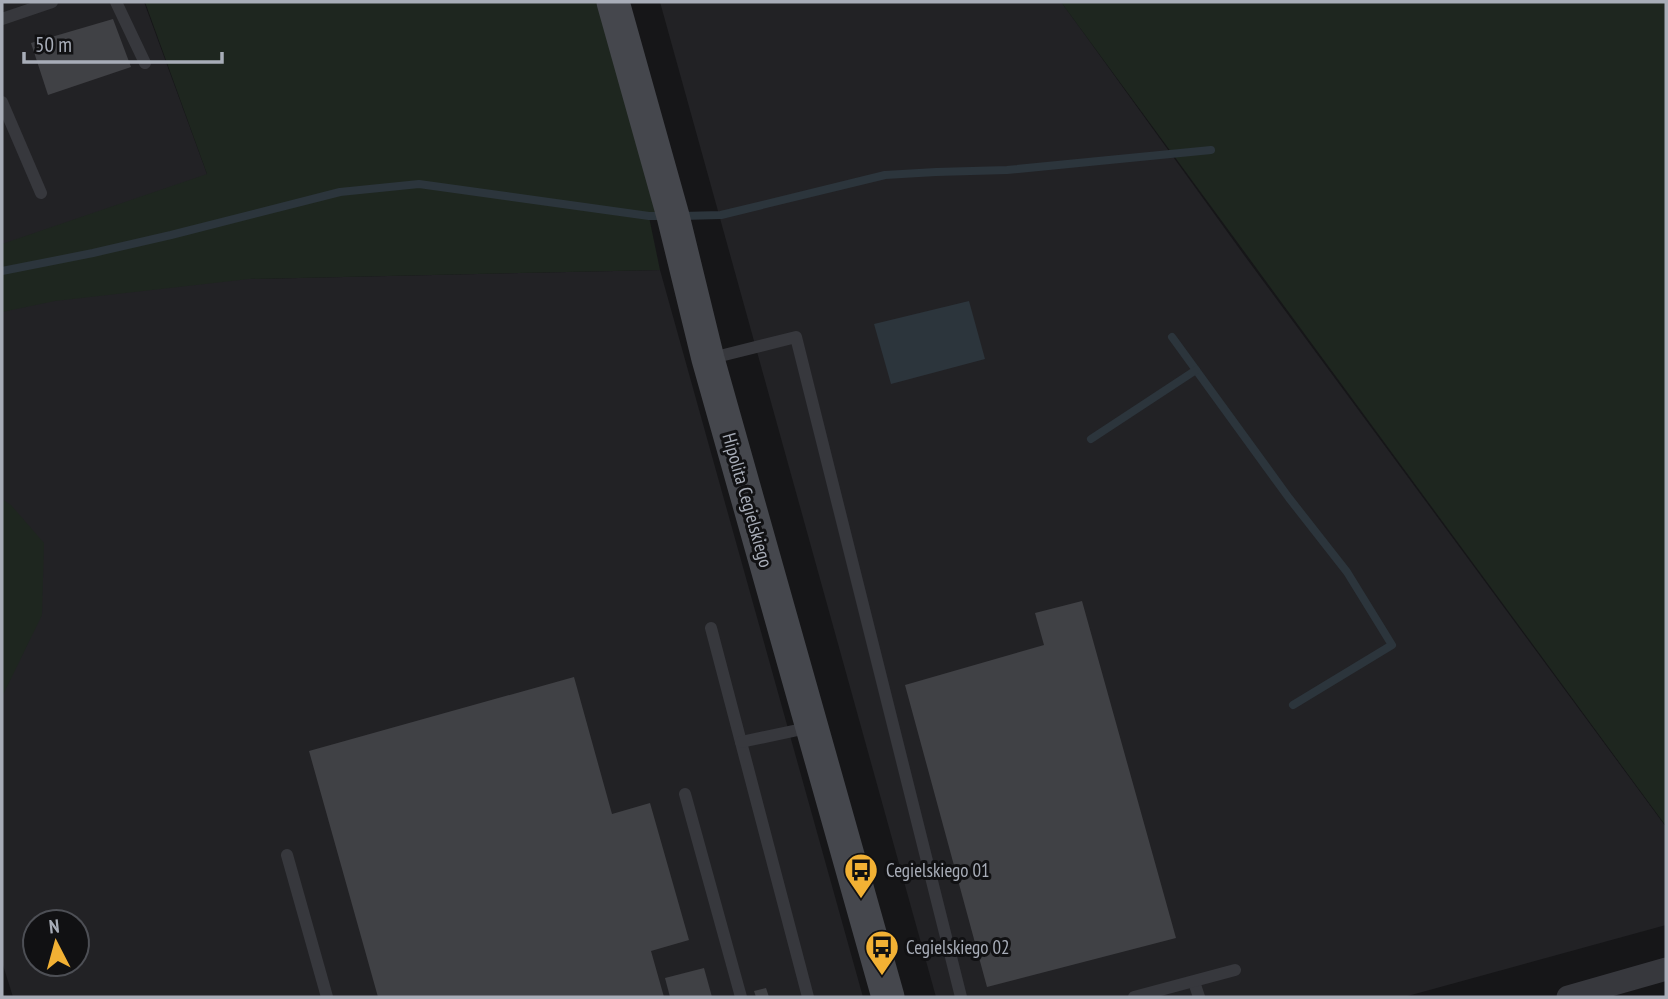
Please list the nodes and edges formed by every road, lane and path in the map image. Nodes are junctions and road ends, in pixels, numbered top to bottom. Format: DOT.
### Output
graph roads {
  1 [pos="52,2"];
  2 [pos="116,2"];
  3 [pos="614,2"];
  4 [pos="2,19"];
  5 [pos="145,63"];
  6 [pos="2,102"];
  7 [pos="41,193"];
  8 [pos="708,359"];
  9 [pos="711,628"];
  10 [pos="812,727"];
  11 [pos="741,742"];
  12 [pos="685,794"];
  13 [pos="287,855"];
  14 [pos="1666,969"];
  15 [pos="1236,970"];
  16 [pos="1194,982"];
  17 [pos="327,997"];
  18 [pos="741,997"];
  19 [pos="808,997"];
  20 [pos="888,997"];
  21 [pos="961,997"];
  22 [pos="1133,997"];
  23 [pos="1199,997"];
  24 [pos="1567,997"];
  1 -- 4 [label="lane"];
  2 -- 5 [label="lane"];
  3 -- 8 [label="street, Hipolita Cegielskiego"];
  6 -- 7 [label="lane"];
  8 -- 10 [label="street, Hipolita Cegielskiego"];
  8 -- 21 [label="lane"];
  9 -- 11 [label="lane"];
  10 -- 11 [label="lane"];
  10 -- 20 [label="street, Hipolita Cegielskiego"];
  11 -- 19 [label="lane"];
  12 -- 18 [label="lane"];
  13 -- 17 [label="lane"];
  14 -- 24 [label="street"];
  15 -- 16 [label="lane"];
  16 -- 22 [label="lane"];
  16 -- 23 [label="lane"];
}
